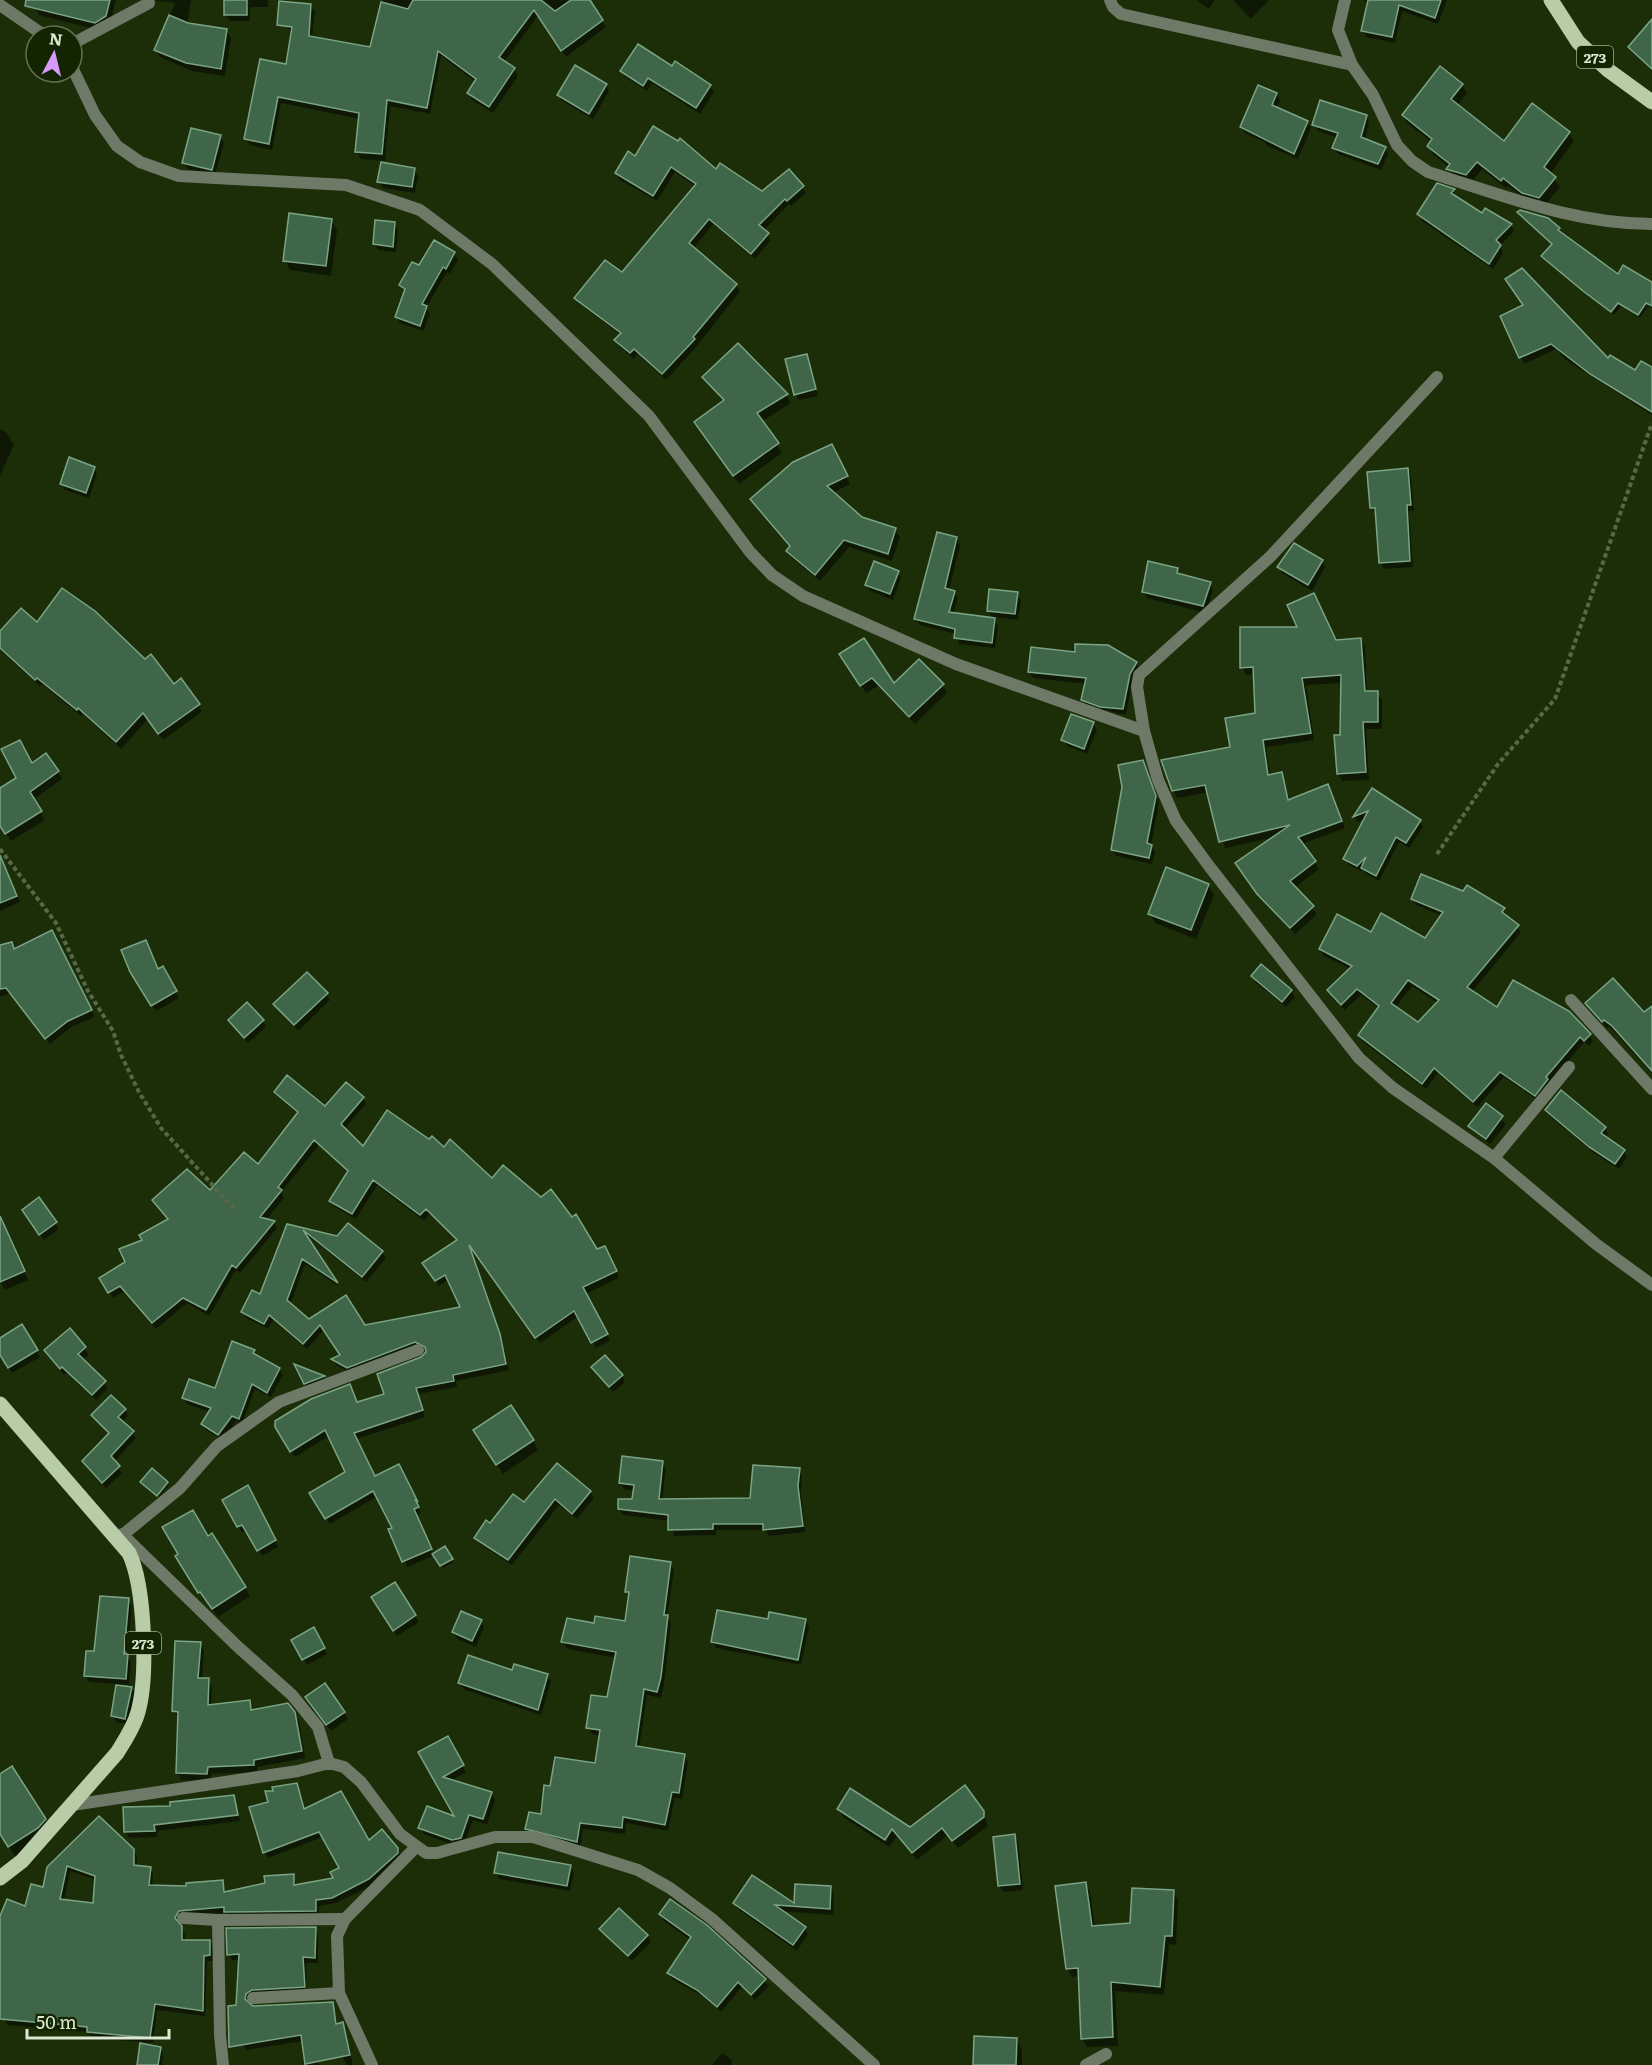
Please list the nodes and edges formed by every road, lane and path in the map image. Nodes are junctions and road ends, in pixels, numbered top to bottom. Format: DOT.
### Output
graph roads {
  1 [pos="1110,0"];
  2 [pos="1345,0"];
  3 [pos="1551,0"];
  4 [pos="149,3"];
  5 [pos="0,5"];
  6 [pos="28,24"];
  7 [pos="84,38"];
  8 [pos="1352,65"];
  9 [pos="80,84"];
  10 [pos="1652,102"];
  11 [pos="1652,224"];
  12 [pos="1437,377"];
  13 [pos="1652,423"];
  14 [pos="1144,731"];
  15 [pos="0,849"];
  16 [pos="1437,854"];
  17 [pos="1571,1000"];
  18 [pos="1569,1067"];
  19 [pos="1652,1089"];
  20 [pos="1494,1158"];
  21 [pos="236,1211"];
  22 [pos="1652,1285"];
  23 [pos="418,1350"];
  24 [pos="0,1404"];
  25 [pos="120,1536"];
  26 [pos="329,1763"];
  27 [pos="72,1805"];
  28 [pos="416,1847"];
  29 [pos="1,1881"];
  30 [pos="183,1918"];
  31 [pos="345,1919"];
  32 [pos="218,1920"];
  33 [pos="339,1993"];
  34 [pos="253,1998"];
  35 [pos="1106,2055"];
  36 [pos="224,2065"];
  37 [pos="372,2065"];
  38 [pos="874,2065"];
  39 [pos="1086,2065"];
  1 -- 8 [label="street"];
  2 -- 8 [label="street"];
  3 -- 10 [label="main road, 273"];
  4 -- 7 [label="street"];
  5 -- 6 [label="street"];
  8 -- 11 [label="street"];
  9 -- 14 [label="street"];
  12 -- 14 [label="street"];
  13 -- 16 [label="path"];
  14 -- 20 [label="street"];
  15 -- 21 [label="path"];
  17 -- 19 [label="street"];
  18 -- 20 [label="street"];
  20 -- 22 [label="street"];
  23 -- 25 [label="street"];
  24 -- 25 [label="main road, 273"];
  25 -- 26 [label="street"];
  25 -- 27 [label="main road, 273"];
  26 -- 27 [label="street"];
  26 -- 28 [label="street"];
  27 -- 29 [label="main road, 273"];
  28 -- 31 [label="street"];
  28 -- 38 [label="street"];
  30 -- 32 [label="street"];
  31 -- 32 [label="street"];
  31 -- 33 [label="street"];
  32 -- 36 [label="street"];
  33 -- 34 [label="street"];
  33 -- 37 [label="street"];
  35 -- 39 [label="street"];
}
